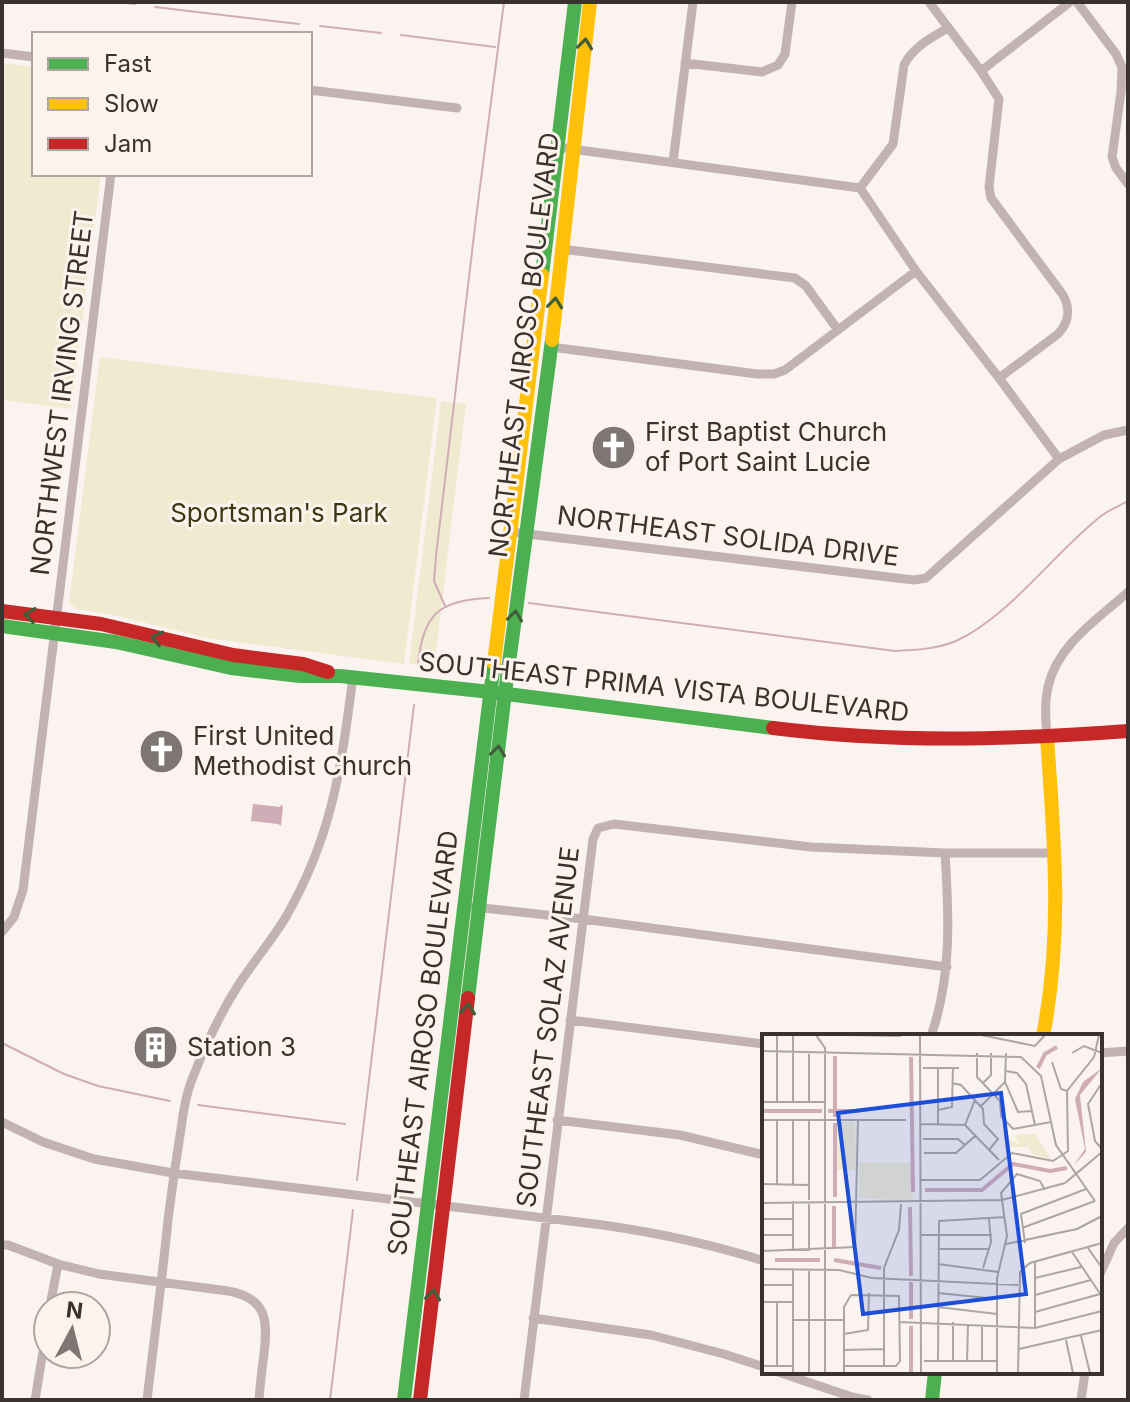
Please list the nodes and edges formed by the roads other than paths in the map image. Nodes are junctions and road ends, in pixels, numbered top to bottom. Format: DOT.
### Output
graph roads {
  1 [pos="575,2"];
  2 [pos="590,2"];
  3 [pos="693,2"];
  4 [pos="792,2"];
  5 [pos="929,2"];
  6 [pos="1070,2"];
  7 [pos="1077,2"];
  8 [pos="948,28"];
  9 [pos="2,53"];
  10 [pos="32,57"];
  11 [pos="685,63"];
  12 [pos="981,71"];
  13 [pos="312,90"];
  14 [pos="457,108"];
  15 [pos="565,148"];
  16 [pos="673,162"];
  17 [pos="111,176"];
  18 [pos="1128,184"];
  19 [pos="860,188"];
  20 [pos="561,249"];
  21 [pos="916,271"];
  22 [pos="838,330"];
  23 [pos="551,347"];
  24 [pos="999,378"];
  25 [pos="1128,430"];
  26 [pos="1059,459"];
  27 [pos="518,533"];
  28 [pos="1128,592"];
  29 [pos="2,611"];
  30 [pos="57,618"];
  31 [pos="2,626"];
  32 [pos="55,633"];
  33 [pos="346,677"];
  34 [pos="498,692"];
  35 [pos="1128,731"];
  36 [pos="1047,737"];
  37 [pos="945,853"];
  38 [pos="1053,853"];
  39 [pos="465,905"];
  40 [pos="480,908"];
  41 [pos="583,919"];
  42 [pos="2,932"];
  43 [pos="947,967"];
  44 [pos="570,1020"];
  45 [pos="932,1034"];
  46 [pos="1043,1034"];
  47 [pos="762,1044"];
  48 [pos="1128,1051"];
  49 [pos="1102,1053"];
  50 [pos="445,1057"];
  51 [pos="462,1059"];
  52 [pos="557,1120"];
  53 [pos="2,1122"];
  54 [pos="762,1155"];
  55 [pos="173,1173"];
  56 [pos="427,1204"];
  57 [pos="444,1206"];
  58 [pos="545,1217"];
  59 [pos="1128,1228"];
  60 [pos="2,1245"];
  61 [pos="762,1260"];
  62 [pos="58,1264"];
  63 [pos="1102,1270"];
  64 [pos="162,1283"];
  65 [pos="53,1290"];
  66 [pos="533,1318"];
  67 [pos="410,1347"];
  68 [pos="427,1349"];
  69 [pos="762,1366"];
  70 [pos="40,1370"];
  71 [pos="784,1374"];
  72 [pos="935,1374"];
  73 [pos="1085,1374"];
  74 [pos="35,1400"];
  75 [pos="147,1400"];
  76 [pos="259,1400"];
  77 [pos="404,1400"];
  78 [pos="420,1400"];
  79 [pos="524,1400"];
  80 [pos="868,1400"];
  81 [pos="932,1400"];
  82 [pos="1081,1400"];
  1 -- 15 [label="main road, NORTHEAST AIROSO BOULEVARD"];
  15 -- 2 [label="main road, NORTHEAST AIROSO BOULEVARD, one-way"];
  3 -- 11 [label="street"];
  4 -- 11 [label="street"];
  5 -- 8 [label="street"];
  6 -- 12 [label="street"];
  7 -- 18 [label="street"];
  8 -- 12 [label="street"];
  8 -- 19 [label="street"];
  9 -- 10 [label="street"];
  11 -- 16 [label="street"];
  12 -- 24 [label="street"];
  13 -- 14 [label="street"];
  15 -- 16 [label="street"];
  15 -- 20 [label="main road, NORTHEAST AIROSO BOULEVARD"];
  15 -- 27 [label="main road, NORTHEAST AIROSO BOULEVARD"];
  16 -- 19 [label="street"];
  17 -- 30 [label="street, NORTHWEST IRVING STREET"];
  19 -- 21 [label="street"];
  20 -- 22 [label="street"];
  23 -- 20 [label="main road, NORTHEAST AIROSO BOULEVARD, one-way"];
  21 -- 22 [label="street"];
  21 -- 24 [label="street"];
  22 -- 23 [label="street"];
  23 -- 27 [label="main road, NORTHEAST AIROSO BOULEVARD"];
  24 -- 26 [label="street"];
  25 -- 26 [label="street, NORTHEAST SOLIDA DRIVE"];
  26 -- 27 [label="street, NORTHEAST SOLIDA DRIVE"];
  27 -- 34 [label="main road, NORTHEAST AIROSO BOULEVARD"];
  28 -- 36 [label="street"];
  30 -- 29 [label="main road, one-way"];
  30 -- 32 [label="street, NORTHWEST IRVING STREET"];
  33 -- 30 [label="main road, one-way"];
  31 -- 32 [label="main road"];
  32 -- 33 [label="main road"];
  32 -- 42 [label="street, NORTHWEST IRVING STREET"];
  33 -- 34 [label="main road, SOUTHEAST PRIMA VISTA BOULEVARD"];
  33 -- 55 [label="street"];
  34 -- 36 [label="main road, SOUTHEAST PRIMA VISTA BOULEVARD"];
  34 -- 39 [label="main road, SOUTHEAST AIROSO BOULEVARD"];
  40 -- 34 [label="main road, SOUTHEAST AIROSO BOULEVARD, one-way"];
  35 -- 36 [label="main road, SOUTHEAST PRIMA VISTA BOULEVARD"];
  36 -- 38 [label="main road"];
  37 -- 38 [label="street, SOUTHEAST SOLAZ AVENUE"];
  37 -- 41 [label="street, SOUTHEAST SOLAZ AVENUE"];
  37 -- 43 [label="street"];
  38 -- 46 [label="main road"];
  39 -- 40 [label="street"];
  39 -- 50 [label="main road, SOUTHEAST AIROSO BOULEVARD"];
  40 -- 41 [label="street"];
  51 -- 40 [label="main road, SOUTHEAST AIROSO BOULEVARD, one-way"];
  41 -- 43 [label="street"];
  41 -- 44 [label="street, SOUTHEAST SOLAZ AVENUE"];
  43 -- 45 [label="street"];
  44 -- 47 [label="street"];
  44 -- 52 [label="street, SOUTHEAST SOLAZ AVENUE"];
  48 -- 49 [label="street"];
  50 -- 51 [label="main road"];
  50 -- 56 [label="main road, SOUTHEAST AIROSO BOULEVARD"];
  51 -- 57 [label="main road, SOUTHEAST AIROSO BOULEVARD"];
  52 -- 54 [label="street"];
  52 -- 58 [label="street, SOUTHEAST SOLAZ AVENUE"];
  53 -- 55 [label="street"];
  55 -- 56 [label="street"];
  55 -- 64 [label="street"];
  56 -- 57 [label="street"];
  56 -- 67 [label="main road, SOUTHEAST AIROSO BOULEVARD"];
  57 -- 58 [label="street"];
  68 -- 57 [label="main road, SOUTHEAST AIROSO BOULEVARD, one-way"];
  58 -- 61 [label="street"];
  58 -- 66 [label="street, SOUTHEAST SOLAZ AVENUE"];
  59 -- 63 [label="street"];
  60 -- 62 [label="street"];
  62 -- 64 [label="street"];
  62 -- 65 [label="street"];
  64 -- 75 [label="street"];
  64 -- 76 [label="street"];
  66 -- 69 [label="street"];
  66 -- 79 [label="street, SOUTHEAST SOLAZ AVENUE"];
  67 -- 68 [label="main road"];
  67 -- 77 [label="main road, SOUTHEAST AIROSO BOULEVARD"];
  68 -- 78 [label="main road, SOUTHEAST AIROSO BOULEVARD"];
  70 -- 74 [label="street"];
  71 -- 80 [label="street"];
  72 -- 81 [label="main road"];
  73 -- 82 [label="street"];
}
